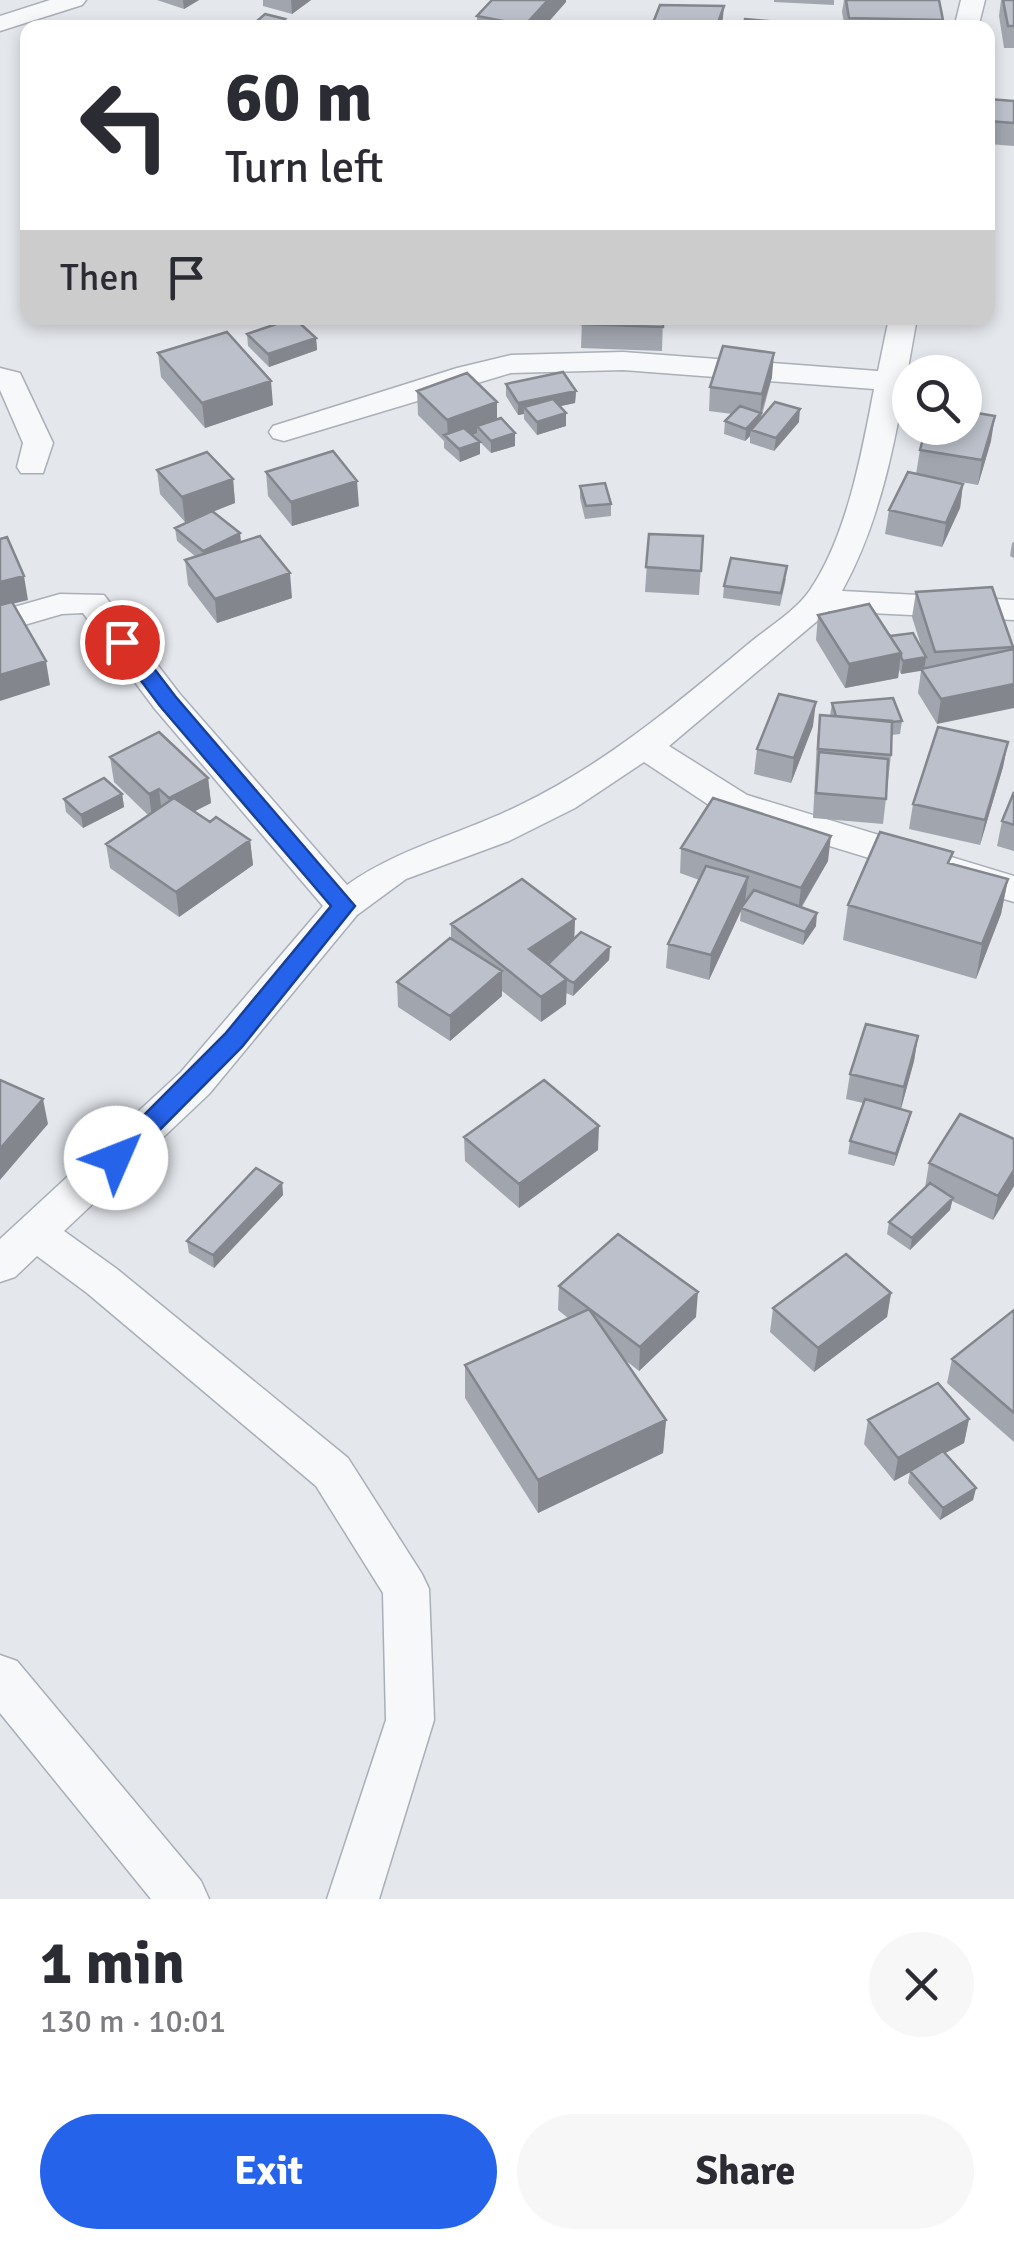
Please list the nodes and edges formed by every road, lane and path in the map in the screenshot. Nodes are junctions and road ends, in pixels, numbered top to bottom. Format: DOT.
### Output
graph roads {
  1 [pos="74,0"];
  2 [pos="0,24"];
  3 [pos="902,325"];
  4 [pos="0,377"];
  5 [pos="890,381"];
  6 [pos="284,432"];
  7 [pos="32,467"];
  8 [pos="821,600"];
  9 [pos="1014,610"];
  10 [pos="0,622"];
  11 [pos="644,746"];
  12 [pos="1014,889"];
  13 [pos="344,906"];
  14 [pos="37,1234"];
  15 [pos="0,1265"];
  16 [pos="0,1677"];
  17 [pos="183,1899"];
  18 [pos="353,1899"];
  1 -- 2 [label="street"];
  3 -- 5 [label="street"];
  4 -- 7 [label="street"];
  5 -- 6 [label="street"];
  5 -- 8 [label="street"];
  8 -- 9 [label="street"];
  8 -- 11 [label="street"];
  10 -- 13 [label="street"];
  11 -- 12 [label="street"];
  11 -- 13 [label="street"];
  13 -- 14 [label="street"];
  14 -- 15 [label="street"];
  14 -- 18 [label="street"];
  16 -- 17 [label="street"];
}
